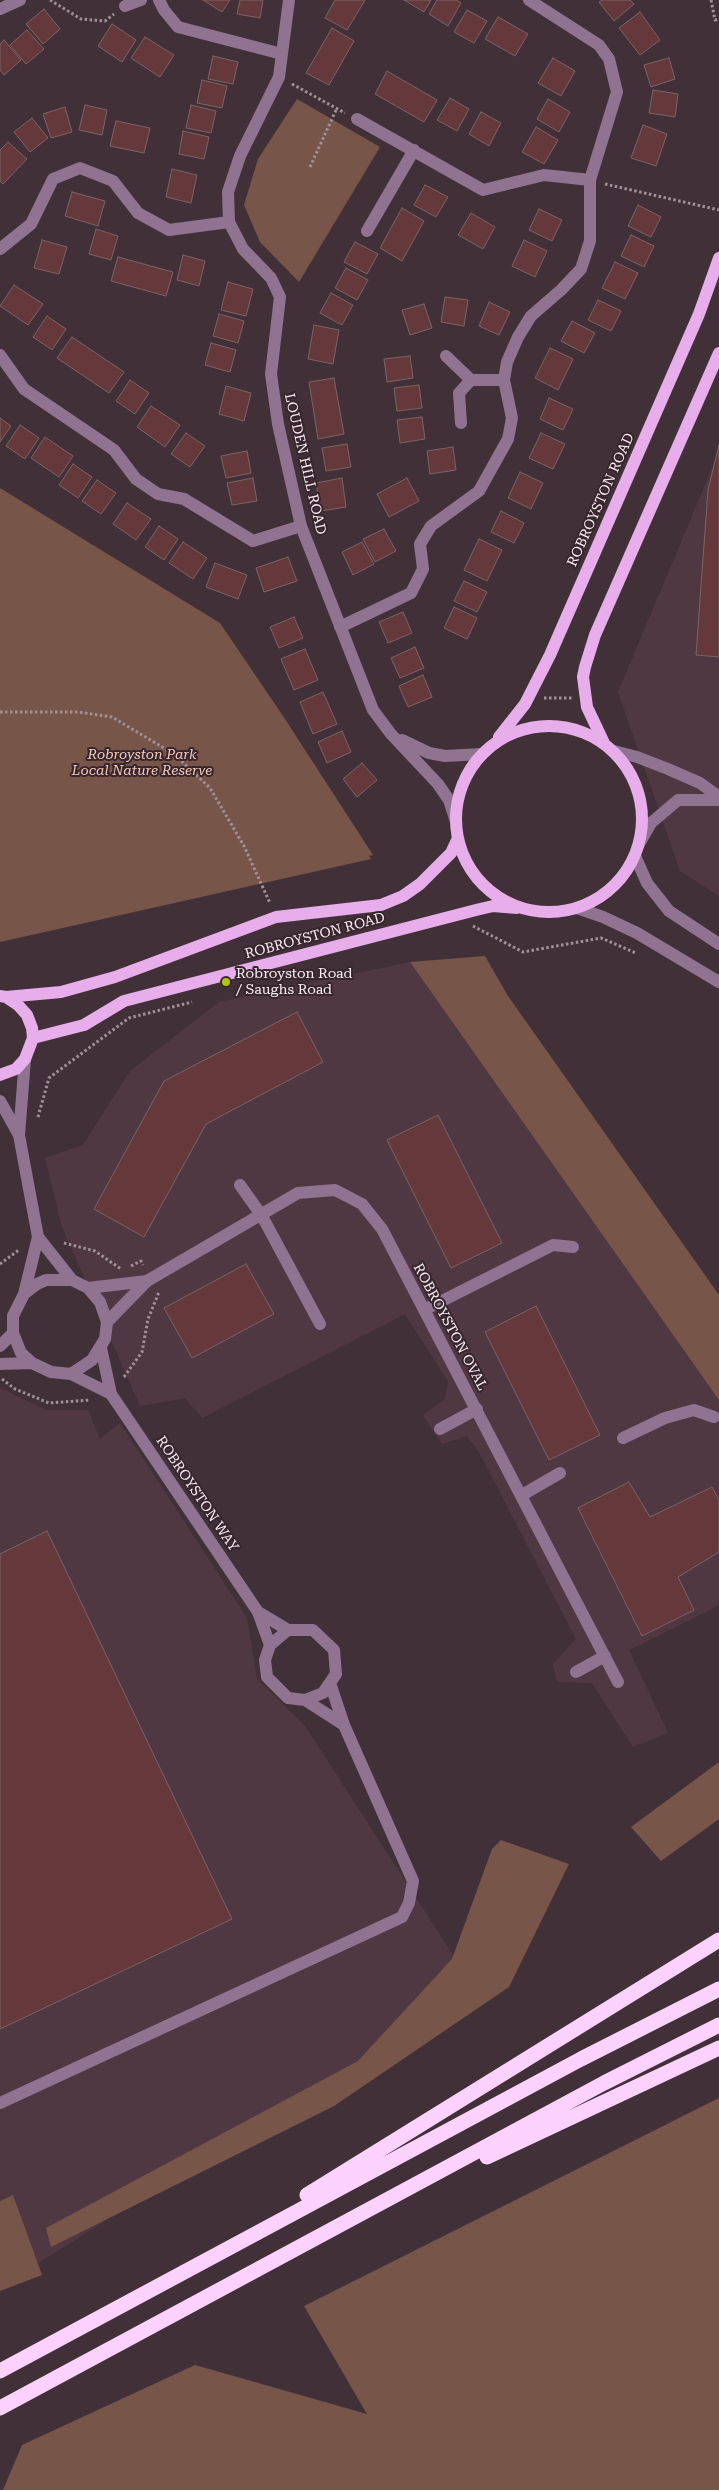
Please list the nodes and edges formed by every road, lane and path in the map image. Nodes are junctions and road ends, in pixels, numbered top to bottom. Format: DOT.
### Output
graph roads {
  1 [pos="20,0"];
  2 [pos="50,0"];
  3 [pos="140,0"];
  4 [pos="159,0"];
  5 [pos="288,0"];
  6 [pos="529,0"];
  7 [pos="711,0"];
  8 [pos="125,6"];
  9 [pos="0,9"];
  10 [pos="719,20"];
  11 [pos="282,54"];
  12 [pos="279,77"];
  13 [pos="338,108"];
  14 [pos="357,119"];
  15 [pos="414,150"];
  16 [pos="310,167"];
  17 [pos="590,180"];
  18 [pos="719,210"];
  19 [pos="229,222"];
  20 [pos="366,231"];
  21 [pos="0,249"];
  22 [pos="719,258"];
  23 [pos="719,353"];
  24 [pos="0,355"];
  25 [pos="446,356"];
  26 [pos="471,380"];
  27 [pos="504,380"];
  28 [pos="461,423"];
  29 [pos="301,526"];
  30 [pos="340,627"];
  31 [pos="528,698"];
  32 [pos="585,698"];
  33 [pos="0,712"];
  34 [pos="391,734"];
  35 [pos="493,744"];
  36 [pos="609,747"];
  37 [pos="482,754"];
  38 [pos="719,798"];
  39 [pos="456,822"];
  40 [pos="458,838"];
  41 [pos="637,850"];
  42 [pos="524,908"];
  43 [pos="577,908"];
  44 [pos="276,917"];
  45 [pos="464,922"];
  46 [pos="719,944"];
  47 [pos="645,956"];
  48 [pos="719,982"];
  49 [pos="3,997"];
  50 [pos="196,1000"];
  51 [pos="33,1038"];
  52 [pos="26,1059"];
  53 [pos="0,1075"];
  54 [pos="0,1101"];
  55 [pos="19,1135"];
  56 [pos="240,1184"];
  57 [pos="262,1216"];
  58 [pos="38,1237"];
  59 [pos="573,1247"];
  60 [pos="72,1280"];
  61 [pos="147,1281"];
  62 [pos="88,1288"];
  63 [pos="24,1294"];
  64 [pos="424,1310"];
  65 [pos="106,1322"];
  66 [pos="320,1324"];
  67 [pos="13,1333"];
  68 [pos="0,1346"];
  69 [pos="101,1348"];
  70 [pos="32,1363"];
  71 [pos="0,1364"];
  72 [pos="71,1374"];
  73 [pos="112,1394"];
  74 [pos="477,1409"];
  75 [pos="714,1418"];
  76 [pos="440,1429"];
  77 [pos="623,1438"];
  78 [pos="560,1473"];
  79 [pos="522,1495"];
  80 [pos="258,1612"];
  81 [pos="288,1630"];
  82 [pos="270,1645"];
  83 [pos="605,1656"];
  84 [pos="576,1672"];
  85 [pos="618,1682"];
  86 [pos="330,1683"];
  87 [pos="305,1700"];
  88 [pos="344,1725"];
  89 [pos="719,1940"];
  90 [pos="719,1990"];
  91 [pos="719,2025"];
  92 [pos="719,2048"];
  93 [pos="0,2103"];
  94 [pos="338,2226"];
  95 [pos="192,2268"];
  96 [pos="0,2371"];
  97 [pos="0,2408"];
  1 -- 9 [label="street"];
  2 -- 8 [label="path"];
  3 -- 8 [label="street"];
  4 -- 11 [label="street"];
  5 -- 11 [label="street, LOUDEN HILL ROAD"];
  6 -- 17 [label="street"];
  7 -- 10 [label="path"];
  11 -- 12 [label="street, LOUDEN HILL ROAD"];
  12 -- 13 [label="path"];
  12 -- 19 [label="street, LOUDEN HILL ROAD"];
  13 -- 14 [label="path"];
  13 -- 16 [label="path"];
  14 -- 15 [label="street"];
  15 -- 17 [label="street"];
  15 -- 20 [label="street"];
  17 -- 18 [label="path"];
  17 -- 27 [label="street"];
  19 -- 21 [label="street"];
  19 -- 29 [label="street, LOUDEN HILL ROAD"];
  22 -- 31 [label="main road, ROBROYSTON ROAD"];
  23 -- 32 [label="main road"];
  24 -- 29 [label="street"];
  25 -- 26 [label="street"];
  26 -- 27 [label="street"];
  26 -- 28 [label="street"];
  27 -- 30 [label="street"];
  29 -- 30 [label="street, LOUDEN HILL ROAD"];
  30 -- 34 [label="street, LOUDEN HILL ROAD"];
  31 -- 32 [label="path"];
  31 -- 35 [label="main road, ROBROYSTON ROAD"];
  32 -- 36 [label="main road"];
  33 -- 44 [label="path"];
  34 -- 37 [label="street, LOUDEN HILL ROAD"];
  34 -- 39 [label="street, LOUDEN HILL ROAD"];
  35 -- 36 [label="main road"];
  35 -- 37 [label="main road"];
  36 -- 38 [label="street"];
  36 -- 41 [label="main road"];
  37 -- 39 [label="main road"];
  38 -- 41 [label="street"];
  39 -- 40 [label="main road"];
  40 -- 42 [label="main road"];
  40 -- 44 [label="main road, ROBROYSTON ROAD"];
  41 -- 43 [label="main road"];
  41 -- 46 [label="street"];
  42 -- 43 [label="main road"];
  42 -- 51 [label="main road, ROBROYSTON ROAD"];
  43 -- 48 [label="street"];
  44 -- 49 [label="main road, ROBROYSTON ROAD"];
  45 -- 47 [label="path"];
  49 -- 51 [label="main road, ROBROYSTON ROAD"];
  50 -- 55 [label="path"];
  51 -- 52 [label="main road"];
  52 -- 53 [label="main road"];
  52 -- 55 [label="street"];
  54 -- 55 [label="street"];
  55 -- 58 [label="street"];
  56 -- 57 [label="street"];
  57 -- 61 [label="street, ROBROYSTON OVAL"];
  57 -- 64 [label="street, ROBROYSTON OVAL"];
  57 -- 66 [label="street"];
  58 -- 60 [label="street"];
  58 -- 63 [label="street"];
  59 -- 64 [label="street"];
  60 -- 62 [label="street"];
  60 -- 63 [label="street"];
  61 -- 62 [label="street"];
  61 -- 65 [label="street"];
  62 -- 65 [label="street"];
  63 -- 67 [label="street"];
  64 -- 74 [label="street, ROBROYSTON OVAL"];
  65 -- 69 [label="street"];
  67 -- 68 [label="street"];
  67 -- 70 [label="street"];
  69 -- 72 [label="street"];
  69 -- 73 [label="street"];
  70 -- 71 [label="street"];
  70 -- 72 [label="street"];
  72 -- 73 [label="street"];
  73 -- 80 [label="street, ROBROYSTON WAY"];
  74 -- 76 [label="street"];
  74 -- 79 [label="street, ROBROYSTON OVAL"];
  75 -- 77 [label="street"];
  78 -- 79 [label="street"];
  79 -- 83 [label="street, ROBROYSTON OVAL"];
  80 -- 81 [label="street, ROBROYSTON WAY"];
  80 -- 82 [label="street, ROBROYSTON WAY"];
  81 -- 82 [label="street"];
  81 -- 86 [label="street"];
  82 -- 87 [label="street, ROBROYSTON WAY"];
  83 -- 84 [label="street"];
  83 -- 85 [label="street, ROBROYSTON OVAL"];
  86 -- 87 [label="street"];
  86 -- 88 [label="street"];
  87 -- 88 [label="street"];
  88 -- 93 [label="street"];
  89 -- 95 [label="highway"];
  90 -- 95 [label="highway"];
  91 -- 94 [label="highway"];
  92 -- 94 [label="highway"];
  94 -- 97 [label="highway"];
  95 -- 96 [label="highway"];
}
